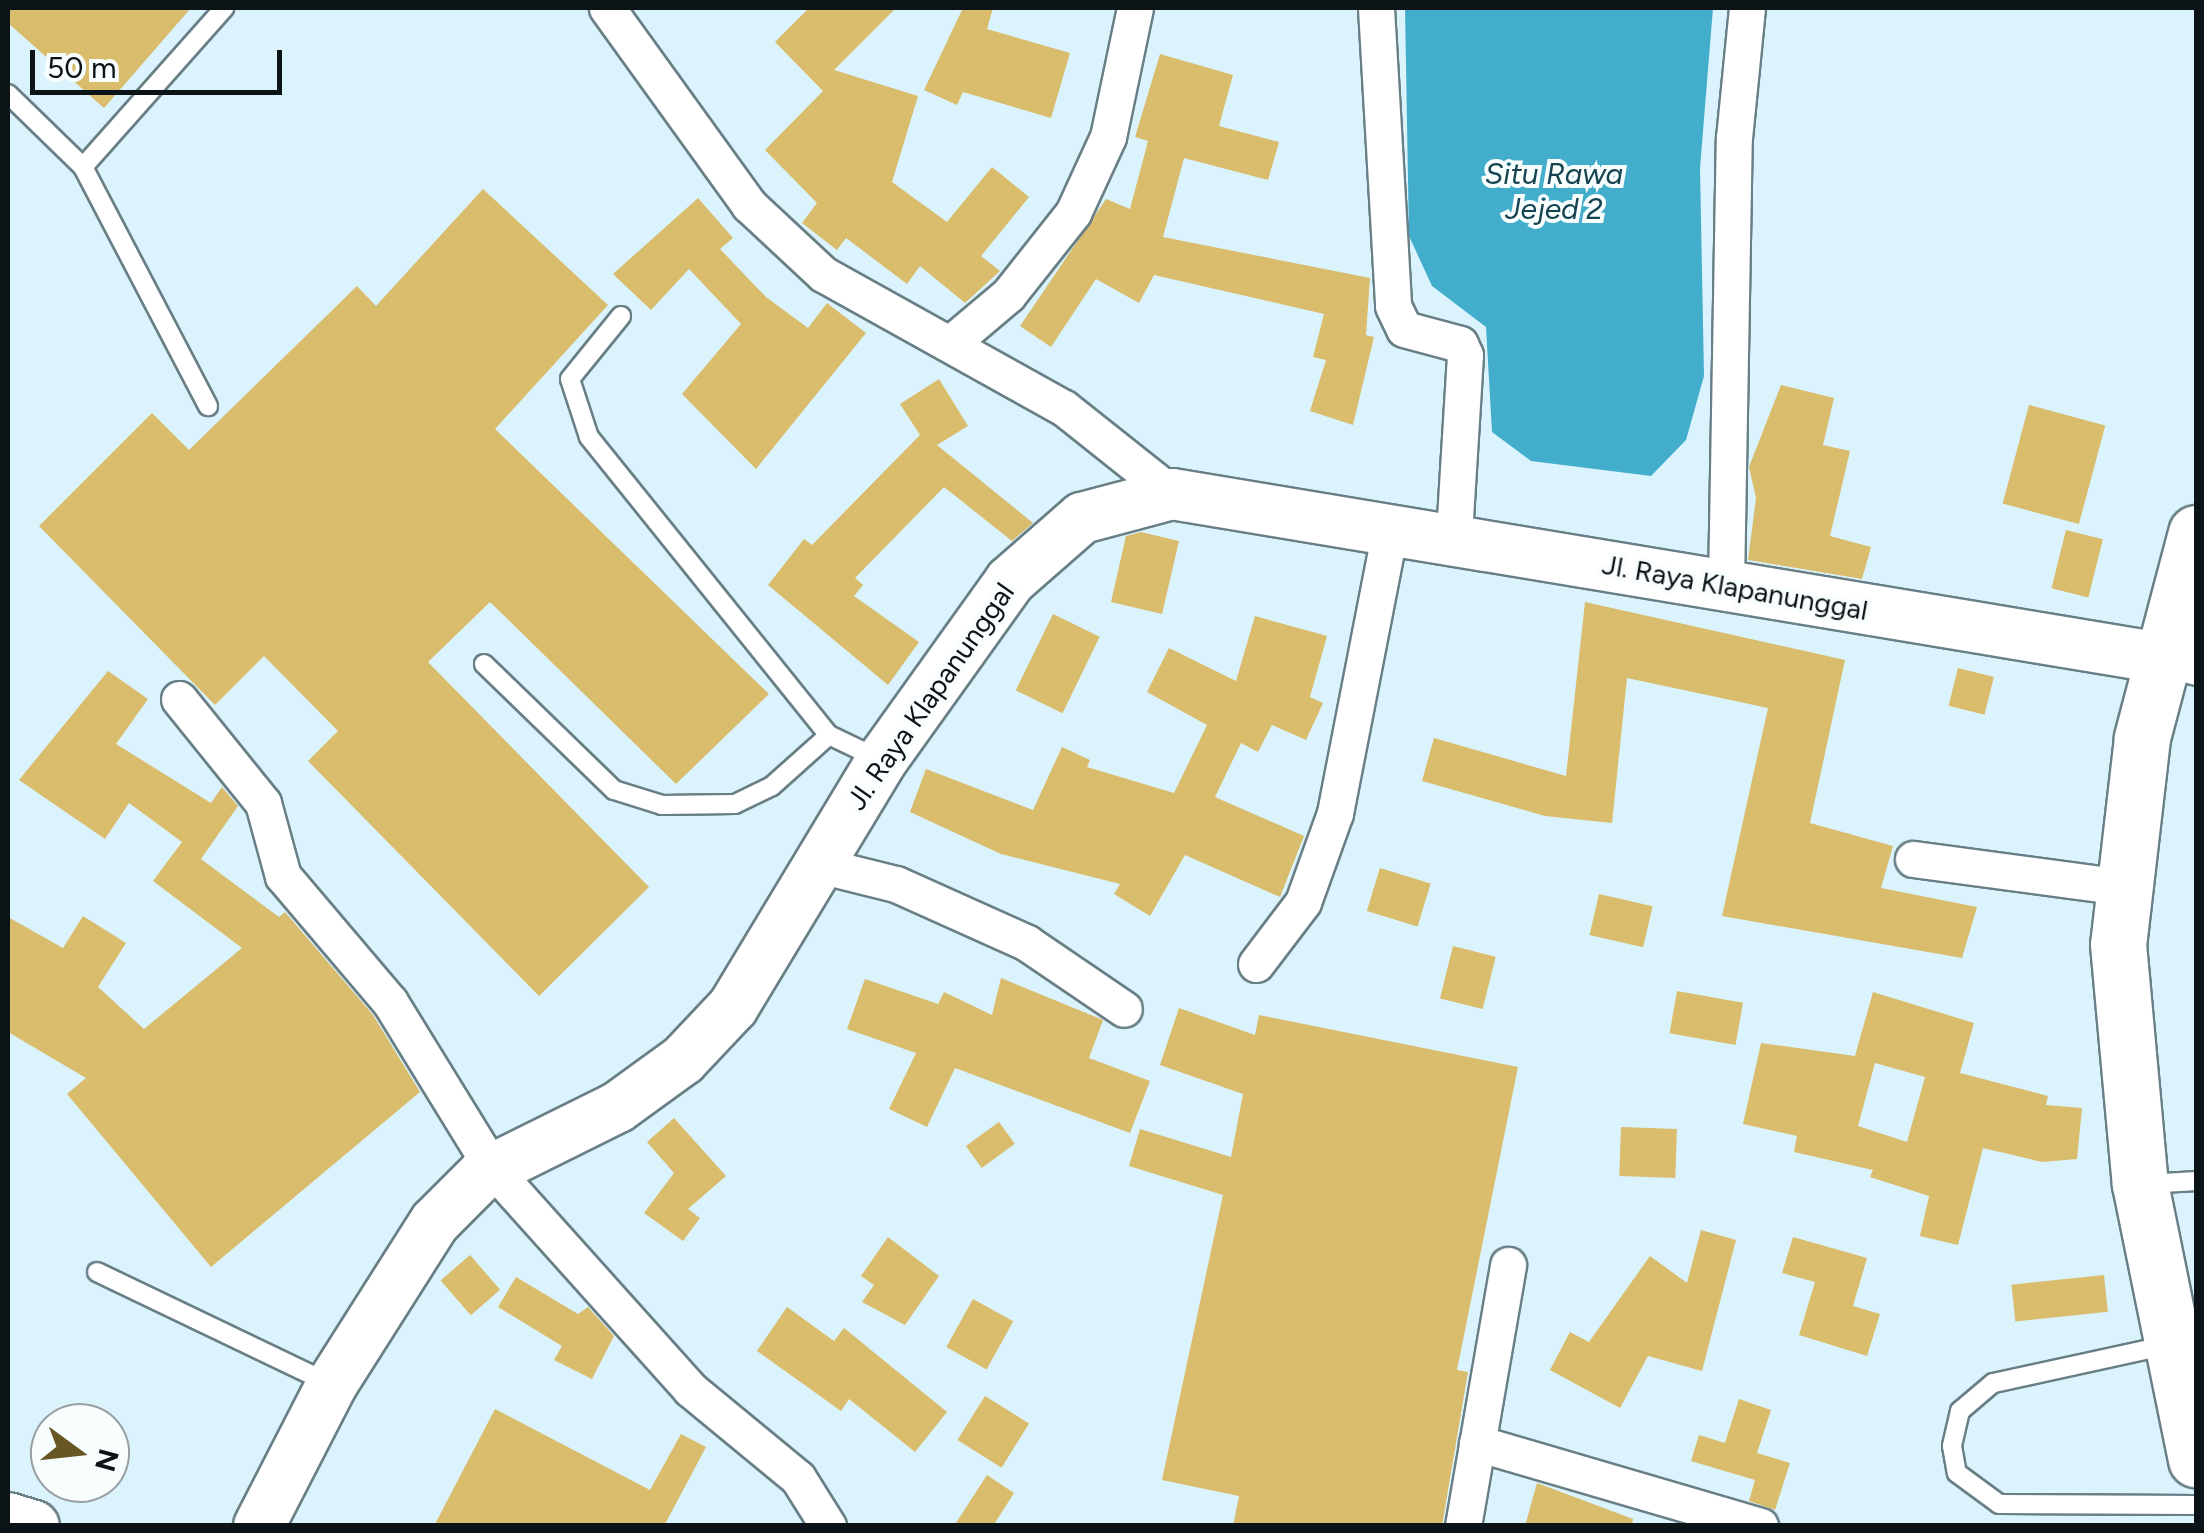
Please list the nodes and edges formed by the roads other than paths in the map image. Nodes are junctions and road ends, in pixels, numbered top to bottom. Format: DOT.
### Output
graph roads {
  1 [pos="224,8"];
  2 [pos="608,8"];
  3 [pos="1135,8"];
  4 [pos="1376,8"];
  5 [pos="1747,8"];
  6 [pos="8,94"];
  7 [pos="83,167"];
  8 [pos="620,316"];
  9 [pos="950,343"];
  10 [pos="208,406"];
  11 [pos="1172,494"];
  12 [pos="1390,525"];
  13 [pos="2196,533"];
  14 [pos="1454,536"];
  15 [pos="1726,584"];
  16 [pos="2179,663"];
  17 [pos="484,664"];
  18 [pos="179,699"];
  19 [pos="829,734"];
  20 [pos="882,760"];
  21 [pos="1913,859"];
  22 [pos="815,864"];
  23 [pos="2123,887"];
  24 [pos="1256,964"];
  25 [pos="1124,1009"];
  26 [pos="492,1168"];
  27 [pos="2196,1181"];
  28 [pos="2140,1184"];
  29 [pos="1508,1266"];
  30 [pos="97,1272"];
  31 [pos="2173,1344"];
  32 [pos="332,1384"];
  33 [pos="1478,1443"];
  34 [pos="2196,1459"];
  35 [pos="2196,1505"];
  36 [pos="8,1518"];
  37 [pos="34,1526"];
  38 [pos="260,1526"];
  39 [pos="828,1526"];
  40 [pos="1463,1526"];
  41 [pos="1760,1526"];
  1 -- 7 [label="lane"];
  2 -- 9 [label="street"];
  3 -- 9 [label="street"];
  4 -- 14 [label="street"];
  5 -- 15 [label="street"];
  6 -- 7 [label="lane"];
  7 -- 10 [label="lane"];
  8 -- 19 [label="lane"];
  9 -- 11 [label="street"];
  11 -- 12 [label="street, Jl. Raya Klapanunggal"];
  11 -- 20 [label="street, Jl. Raya Klapanunggal"];
  12 -- 14 [label="street, Jl. Raya Klapanunggal"];
  12 -- 24 [label="street"];
  13 -- 16 [label="main road"];
  14 -- 15 [label="street, Jl. Raya Klapanunggal"];
  15 -- 16 [label="street, Jl. Raya Klapanunggal"];
  16 -- 23 [label="main road"];
  17 -- 19 [label="lane"];
  18 -- 26 [label="street"];
  19 -- 20 [label="lane"];
  20 -- 22 [label="street, Jl. Raya Klapanunggal"];
  21 -- 23 [label="street"];
  22 -- 25 [label="street"];
  22 -- 26 [label="street, Jl. Raya Klapanunggal"];
  23 -- 28 [label="main road"];
  26 -- 32 [label="street, Jl. Raya Klapanunggal"];
  26 -- 39 [label="street"];
  27 -- 28 [label="lane"];
  28 -- 31 [label="main road"];
  29 -- 33 [label="street"];
  30 -- 32 [label="lane"];
  31 -- 34 [label="main road"];
  31 -- 35 [label="lane"];
  32 -- 38 [label="street, Jl. Raya Klapanunggal"];
  33 -- 40 [label="street"];
  33 -- 41 [label="street"];
  36 -- 37 [label="street"];
}
